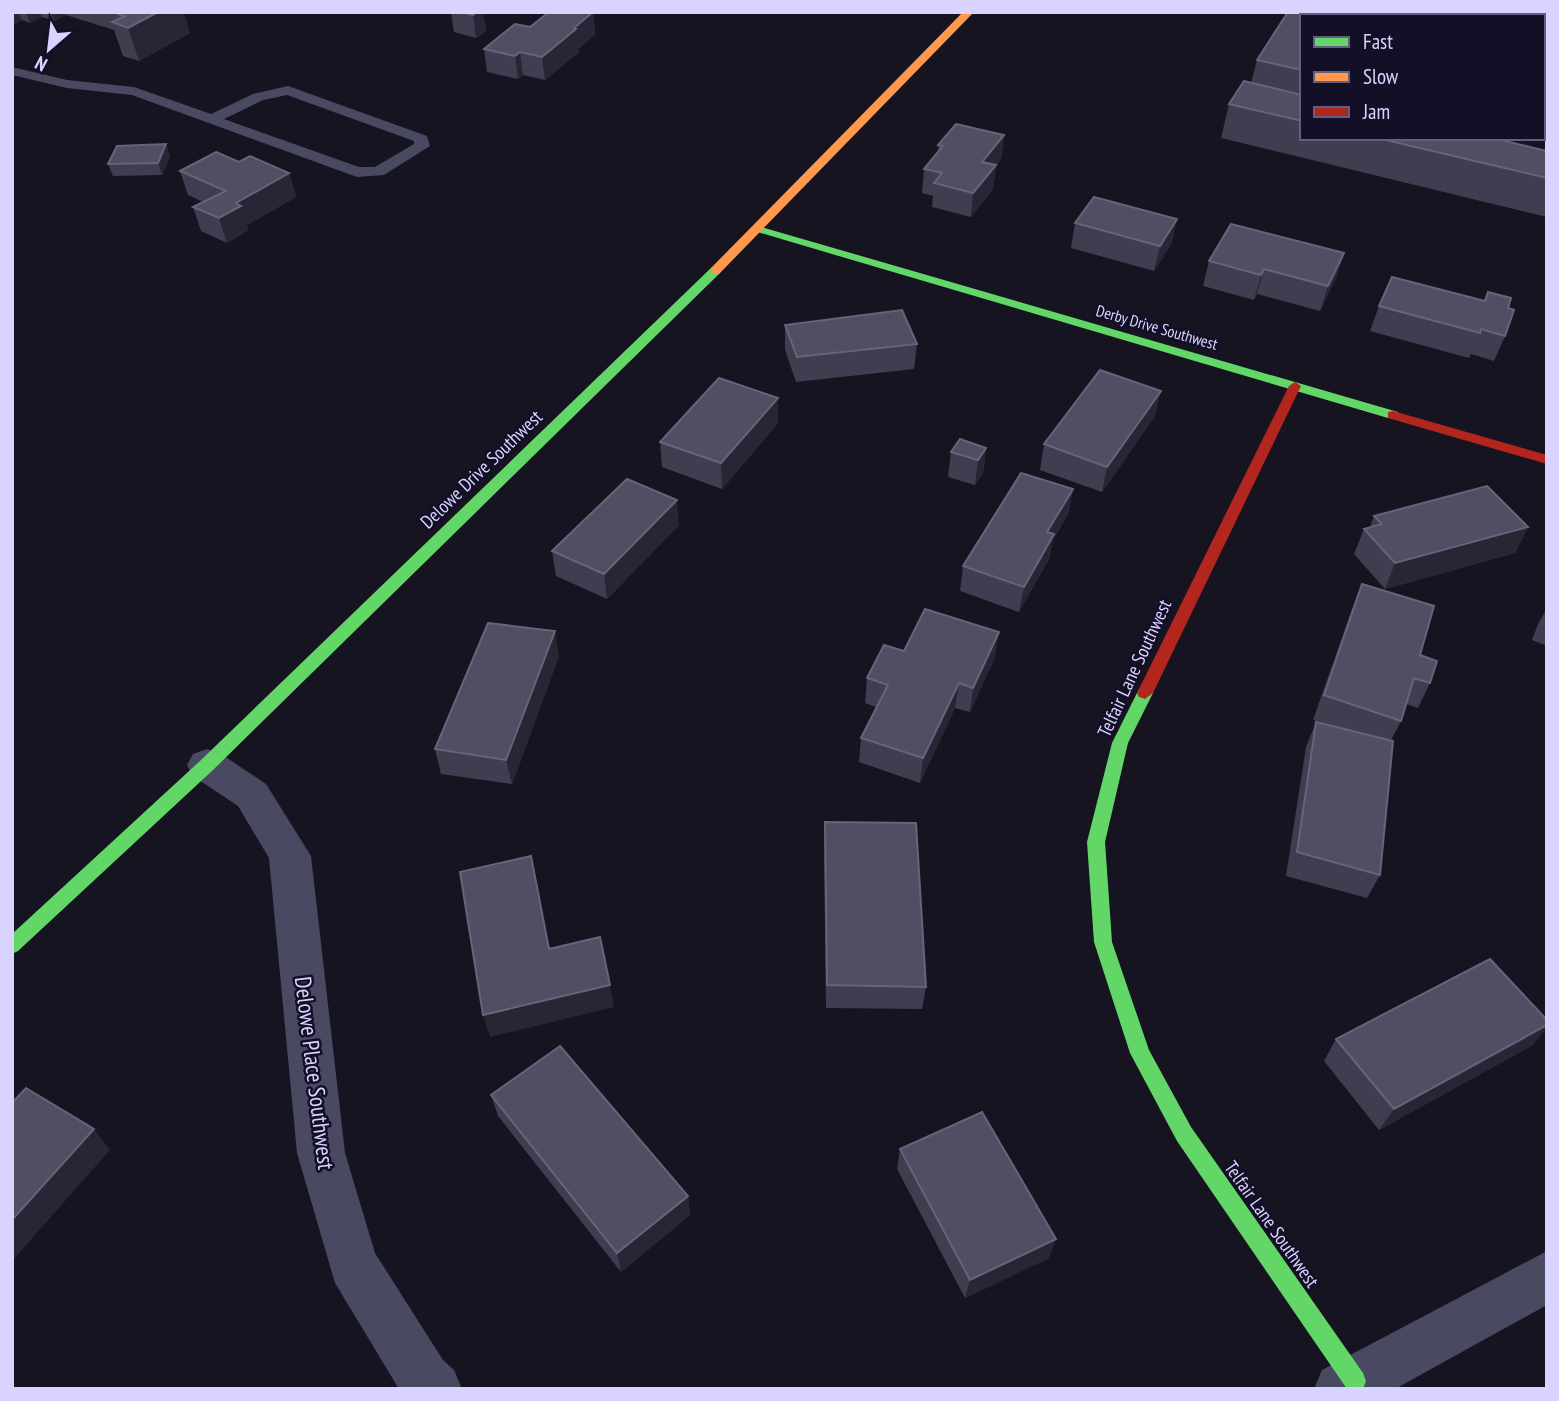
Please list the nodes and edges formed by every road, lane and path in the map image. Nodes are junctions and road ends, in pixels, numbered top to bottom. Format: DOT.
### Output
graph roads {
  1 [pos="969,12"];
  2 [pos="12,71"];
  3 [pos="213,119"];
  4 [pos="758,229"];
  5 [pos="1295,386"];
  6 [pos="1547,460"];
  7 [pos="207,765"];
  8 [pos="12,946"];
  9 [pos="1547,1277"];
  10 [pos="1348,1385"];
  11 [pos="435,1389"];
  1 -- 4 [label="street, Delowe Drive Southwest"];
  2 -- 3 [label="lane"];
  3 -- 3 [label="lane"];
  4 -- 5 [label="street, Derby Drive Southwest"];
  4 -- 7 [label="street, Delowe Drive Southwest"];
  5 -- 6 [label="street, Derby Drive Southwest"];
  5 -- 10 [label="street, Telfair Lane Southwest"];
  7 -- 8 [label="street, Delowe Drive Southwest"];
  7 -- 11 [label="street, Delowe Place Southwest"];
  9 -- 10 [label="street"];
}
